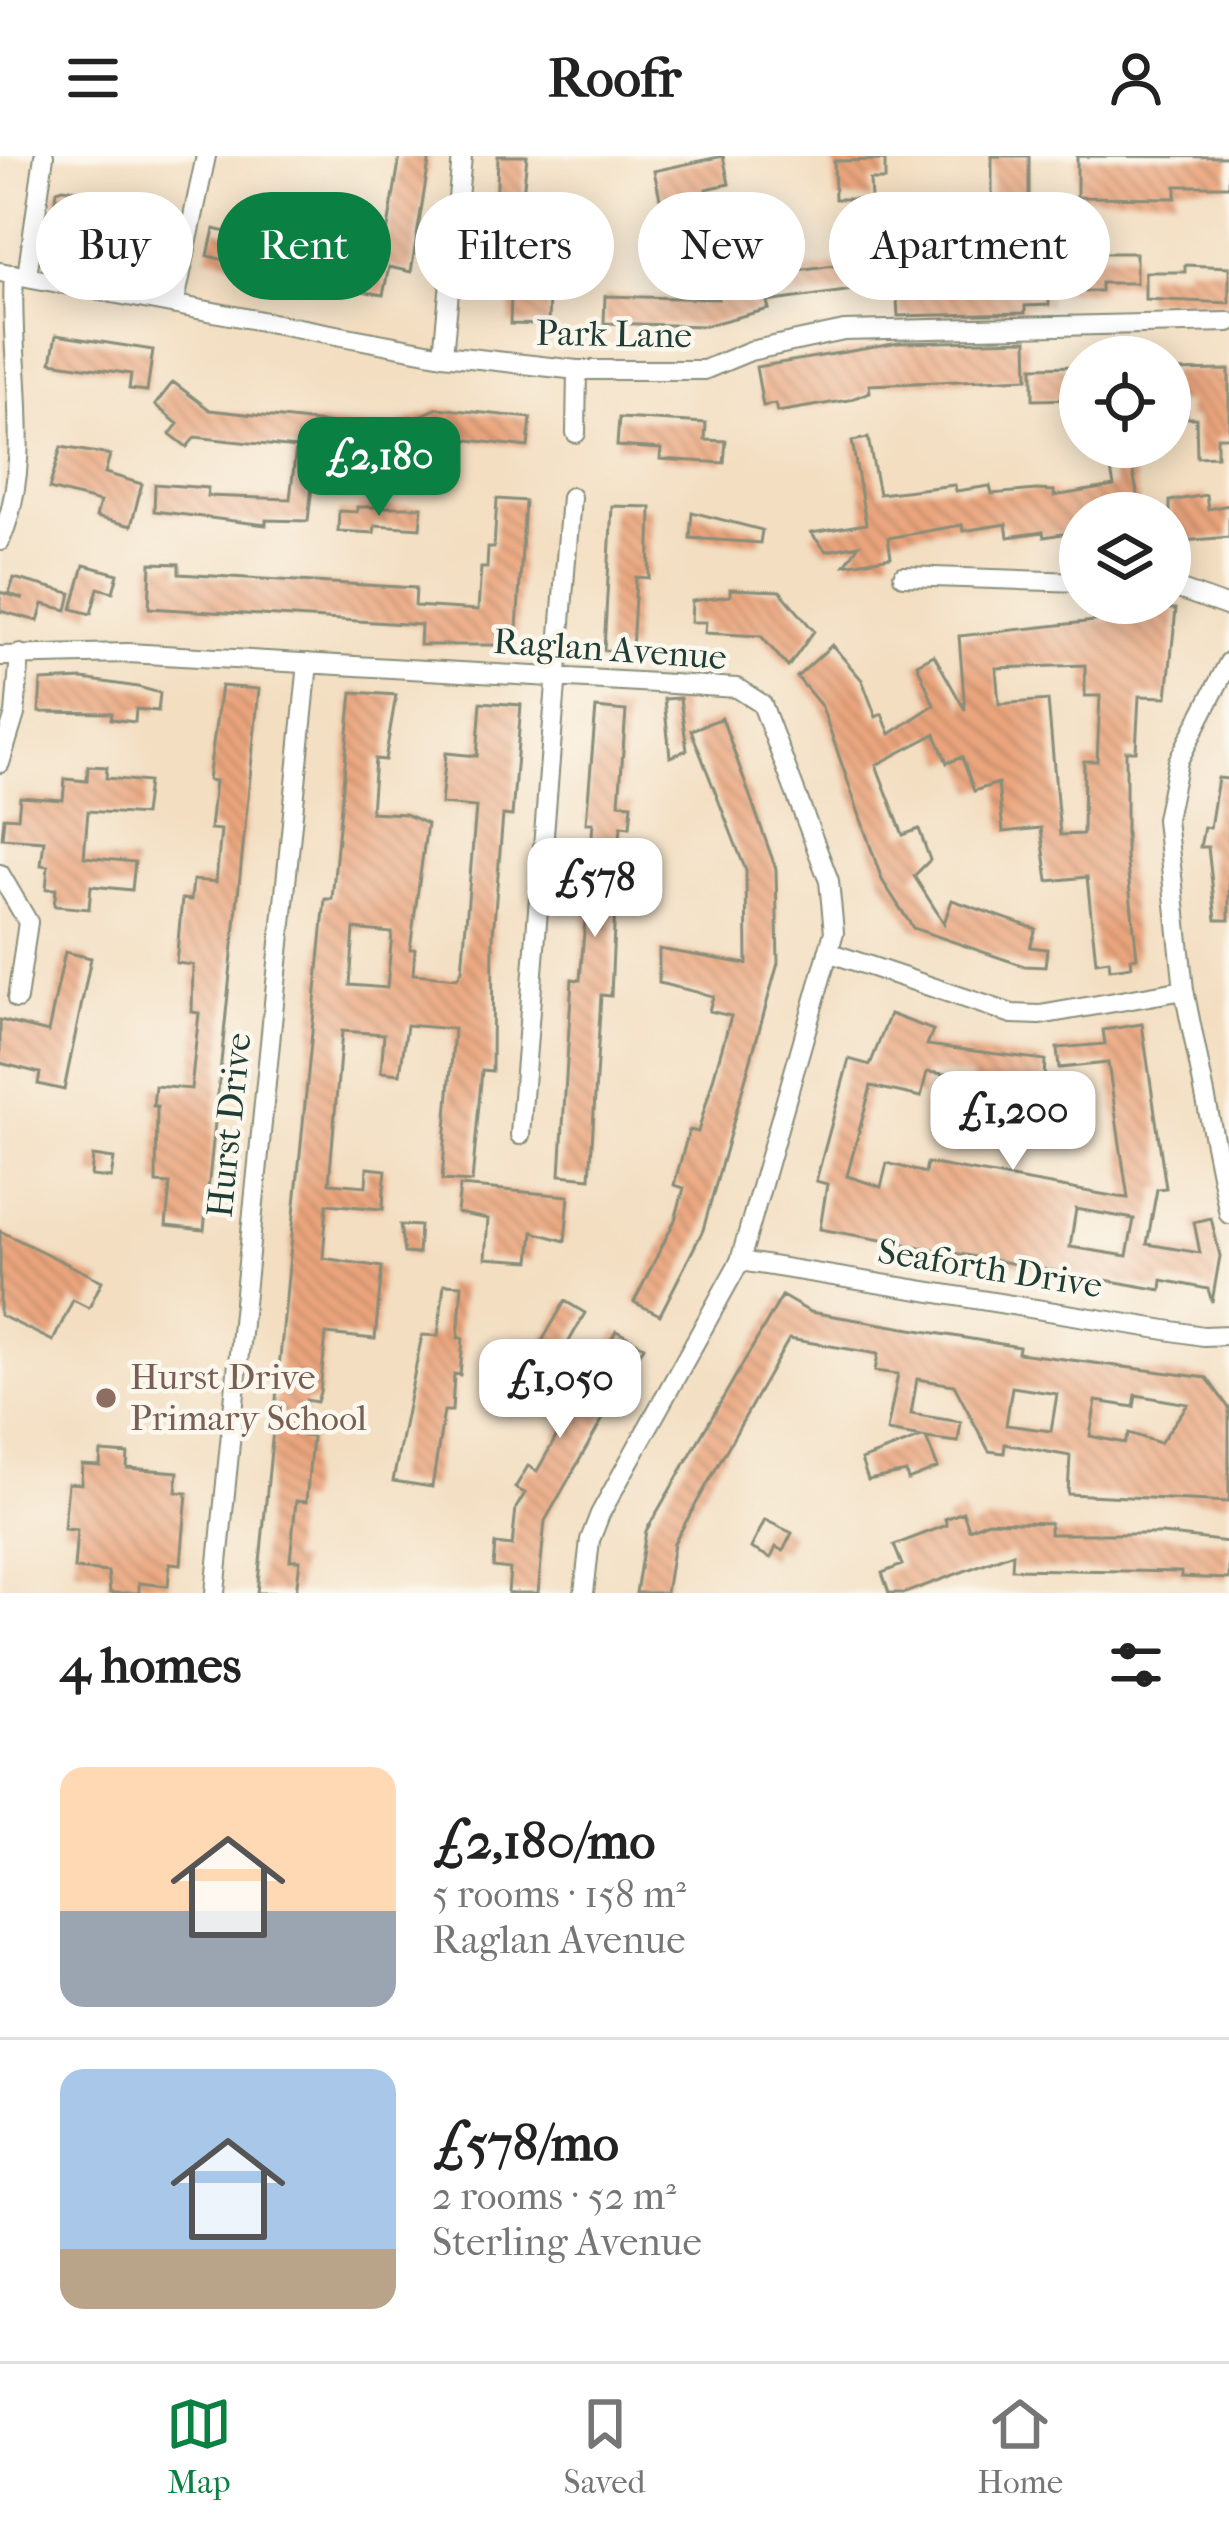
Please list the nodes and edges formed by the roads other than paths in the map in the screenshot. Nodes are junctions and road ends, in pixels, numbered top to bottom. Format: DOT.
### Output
graph roads {
  1 [pos="44,156"];
  2 [pos="206,156"];
  3 [pos="462,156"];
  4 [pos="14,274"];
  5 [pos="175,302"];
  6 [pos="1229,322"];
  7 [pos="443,355"];
  8 [pos="577,370"];
  9 [pos="576,433"];
  10 [pos="572,497"];
  11 [pos="0,542"];
  12 [pos="903,576"];
  13 [pos="1059,581"];
  14 [pos="1191,593"];
  15 [pos="1229,607"];
  16 [pos="10,655"];
  17 [pos="1229,662"];
  18 [pos="308,663"];
  19 [pos="559,678"];
  20 [pos="0,763"];
  21 [pos="0,874"];
  22 [pos="828,952"];
  23 [pos="1184,990"];
  24 [pos="17,999"];
  25 [pos="520,1135"];
  26 [pos="1229,1214"];
  27 [pos="740,1261"];
  28 [pos="1229,1335"];
  29 [pos="215,1593"];
  30 [pos="584,1593"];
  1 -- 4 [label="street"];
  2 -- 5 [label="street"];
  3 -- 7 [label="street"];
  4 -- 5 [label="street, Park Lane"];
  4 -- 11 [label="street"];
  5 -- 7 [label="street, Park Lane"];
  6 -- 8 [label="street, Park Lane"];
  7 -- 8 [label="street, Park Lane"];
  8 -- 9 [label="street"];
  10 -- 19 [label="street"];
  12 -- 13 [label="street"];
  14 -- 15 [label="street"];
  16 -- 18 [label="street, Raglan Avenue"];
  16 -- 20 [label="street"];
  17 -- 23 [label="street"];
  18 -- 19 [label="street, Raglan Avenue"];
  18 -- 29 [label="street, Hurst Drive"];
  19 -- 22 [label="street, Raglan Avenue"];
  19 -- 25 [label="street"];
  21 -- 24 [label="street"];
  22 -- 23 [label="street"];
  22 -- 27 [label="street, Raglan Avenue"];
  23 -- 26 [label="street"];
  27 -- 28 [label="street, Seaforth Drive"];
  27 -- 30 [label="street, Raglan Avenue"];
}
